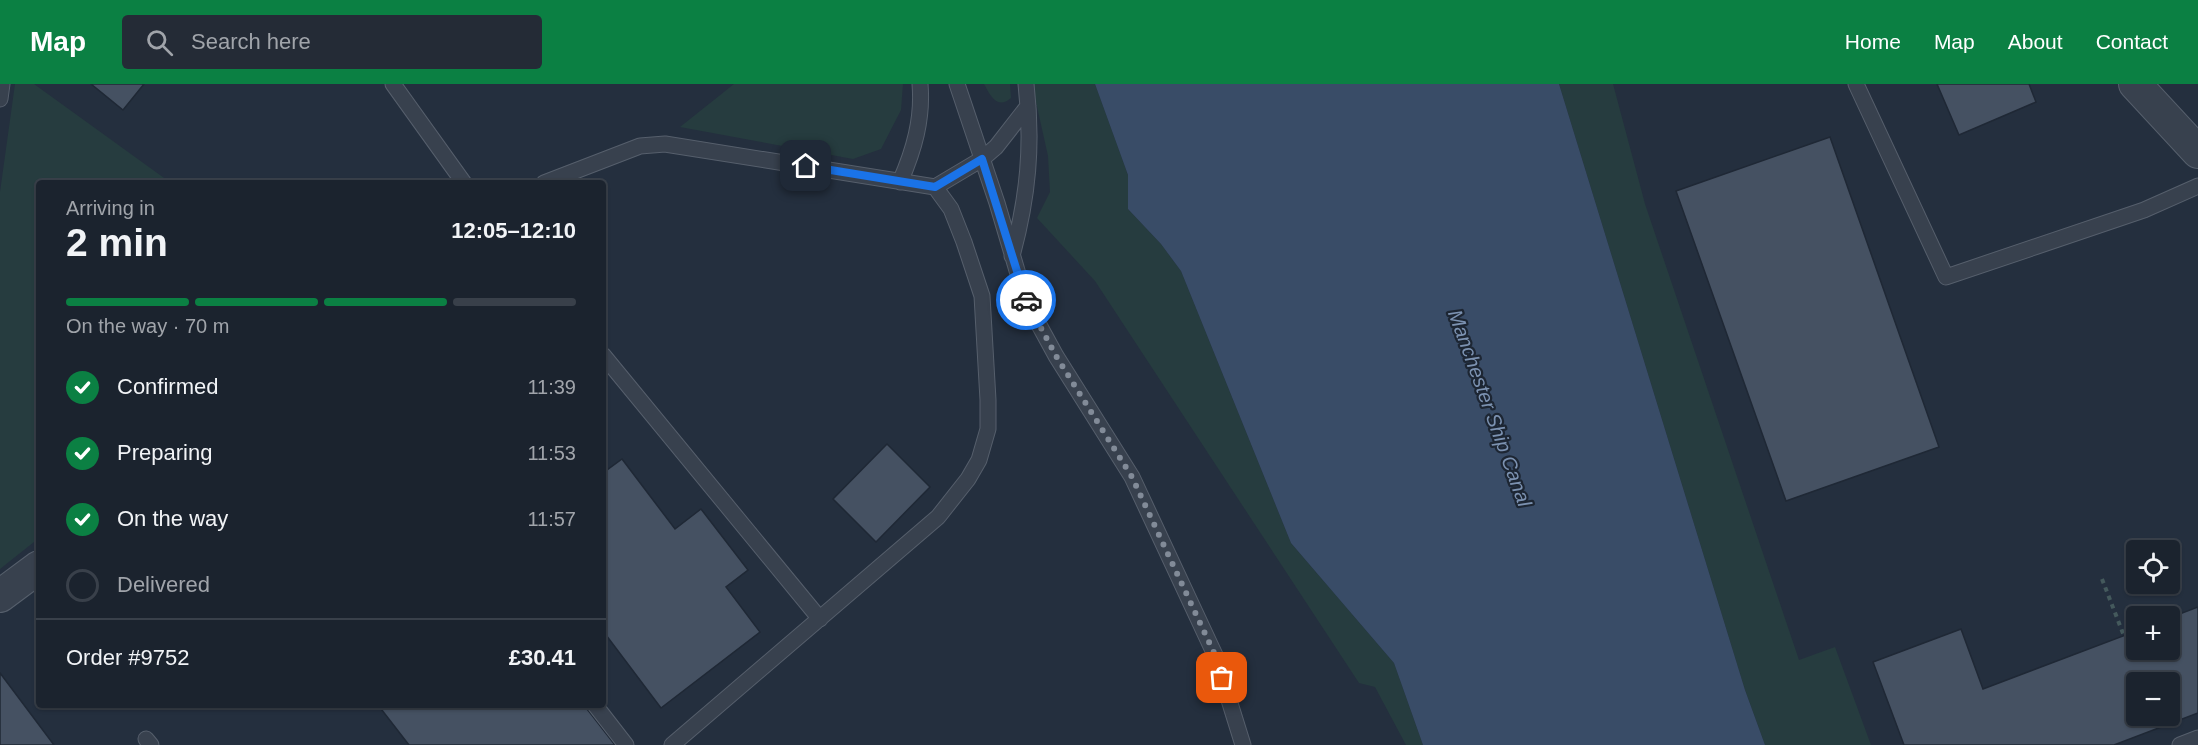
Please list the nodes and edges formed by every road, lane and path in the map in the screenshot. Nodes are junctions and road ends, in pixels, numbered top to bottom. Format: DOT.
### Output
graph roads {
  1 [pos="2,84"];
  2 [pos="393,84"];
  3 [pos="920,84"];
  4 [pos="957,84"];
  5 [pos="1026,84"];
  6 [pos="1856,84"];
  7 [pos="2135,84"];
  8 [pos="0,99"];
  9 [pos="1028,106"];
  10 [pos="2198,152"];
  11 [pos="982,159"];
  12 [pos="462,180"];
  13 [pos="552,180"];
  14 [pos="900,182"];
  15 [pos="2198,186"];
  16 [pos="935,187"];
  17 [pos="1012,257"];
  18 [pos="609,375"];
  19 [pos="36,569"];
  20 [pos="2102,579"];
  21 [pos="0,596"];
  22 [pos="820,619"];
  23 [pos="2124,636"];
  24 [pos="597,708"];
  25 [pos="2198,738"];
  26 [pos="626,745"];
  27 [pos="672,745"];
  28 [pos="1243,745"];
  29 [pos="2180,745"];
  1 -- 8 [label="lane"];
  2 -- 12 [label="lane"];
  3 -- 14 [label="lane"];
  4 -- 11 [label="lane"];
  5 -- 9 [label="lane"];
  6 -- 15 [label="lane"];
  7 -- 10 [label="street"];
  9 -- 11 [label="lane"];
  9 -- 17 [label="lane"];
  11 -- 16 [label="lane"];
  11 -- 17 [label="lane"];
  13 -- 14 [label="lane"];
  14 -- 16 [label="lane"];
  16 -- 22 [label="lane"];
  17 -- 28 [label="lane"];
  18 -- 22 [label="lane"];
  19 -- 21 [label="street"];
  20 -- 23 [label="path"];
  22 -- 27 [label="lane"];
  24 -- 26 [label="lane"];
  25 -- 29 [label="lane"];
}
